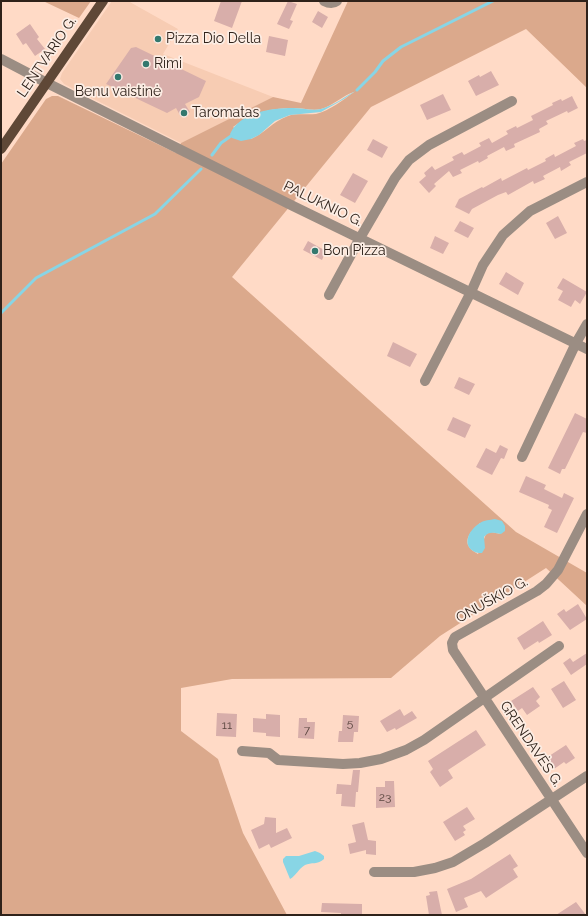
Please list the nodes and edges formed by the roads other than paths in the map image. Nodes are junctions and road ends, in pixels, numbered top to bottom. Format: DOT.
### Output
graph roads {
  1 [pos="103,1"];
  2 [pos="324,1"];
  3 [pos="337,1"];
  4 [pos="1,59"];
  5 [pos="47,83"];
  6 [pos="512,101"];
  7 [pos="1,149"];
  8 [pos="587,182"];
  9 [pos="360,238"];
  10 [pos="471,292"];
  11 [pos="329,295"];
  12 [pos="587,324"];
  13 [pos="576,343"];
  14 [pos="587,349"];
  15 [pos="425,381"];
  16 [pos="522,457"];
  17 [pos="587,514"];
  18 [pos="559,646"];
  19 [pos="453,650"];
  20 [pos="484,698"];
  21 [pos="242,751"];
  22 [pos="587,776"];
  23 [pos="552,800"];
  24 [pos="587,853"];
  25 [pos="374,872"];
  1 -- 5 [label="main road, LENTVARIO G."];
  2 -- 3 [label="street"];
  4 -- 5 [label="street, PALUKNIO G."];
  5 -- 7 [label="main road, LENTVARIO G."];
  5 -- 9 [label="street, PALUKNIO G."];
  6 -- 9 [label="street"];
  8 -- 10 [label="street"];
  9 -- 10 [label="street, PALUKNIO G."];
  9 -- 11 [label="street"];
  10 -- 13 [label="street, PALUKNIO G."];
  10 -- 15 [label="street"];
  12 -- 13 [label="street"];
  13 -- 14 [label="street, PALUKNIO G."];
  13 -- 16 [label="street"];
  17 -- 19 [label="street, ONUŠKIO G."];
  18 -- 20 [label="street"];
  19 -- 20 [label="street, GRENDAVĖS G."];
  20 -- 21 [label="street"];
  20 -- 23 [label="street, GRENDAVĖS G."];
  22 -- 23 [label="street"];
  23 -- 24 [label="street, GRENDAVĖS G."];
  23 -- 25 [label="street"];
}
